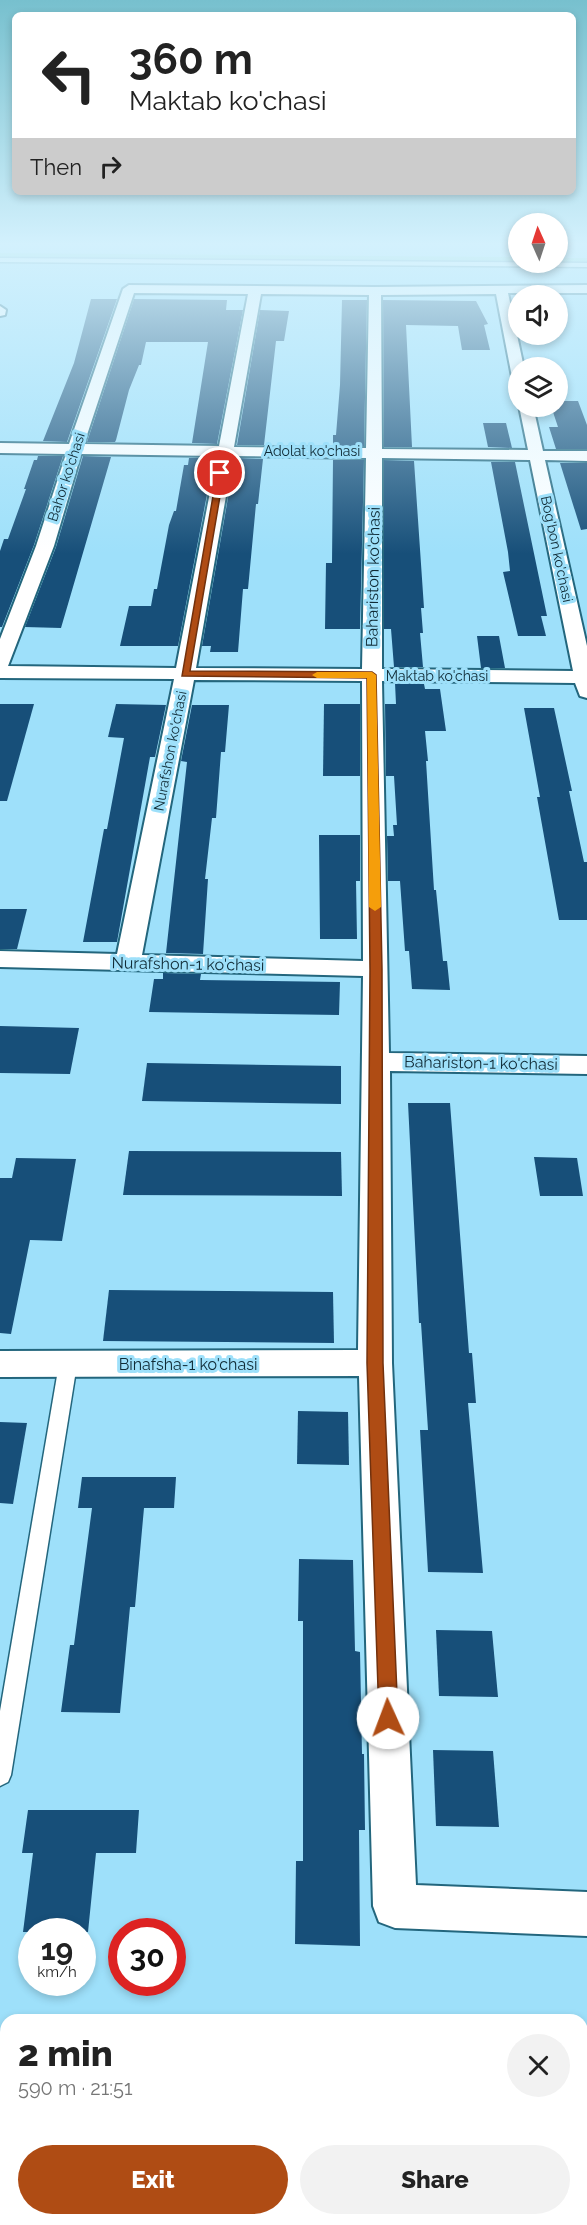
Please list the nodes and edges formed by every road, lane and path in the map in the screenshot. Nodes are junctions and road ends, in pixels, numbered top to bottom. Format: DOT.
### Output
graph roads {
  1 [pos="109,347"];
  2 [pos="244,347"];
  3 [pos="375,347"];
  4 [pos="528,417"];
  5 [pos="0,448"];
  6 [pos="75,448"];
  7 [pos="225,451"];
  8 [pos="374,452"];
  9 [pos="537,455"];
  10 [pos="587,456"];
  11 [pos="0,664"];
  12 [pos="0,672"];
  13 [pos="185,674"];
  14 [pos="372,675"];
  15 [pos="586,682"];
  16 [pos="0,959"];
  17 [pos="128,963"];
  18 [pos="376,969"];
  19 [pos="375,1062"];
  20 [pos="587,1065"];
  21 [pos="375,1363"];
  22 [pos="0,1364"];
  23 [pos="68,1364"];
  24 [pos="0,1775"];
  25 [pos="587,1914"];
  1 -- 6 [label="street, Bahor ko'chasi"];
  2 -- 7 [label="street, Nurafshon ko'chasi"];
  3 -- 8 [label="street, Bahariston ko'chasi"];
  4 -- 9 [label="street, Bog'bon ko'chasi"];
  5 -- 6 [label="street, Adolat ko'chasi"];
  6 -- 7 [label="street, Adolat ko'chasi"];
  6 -- 11 [label="street, Bahor ko'chasi"];
  7 -- 8 [label="street, Adolat ko'chasi"];
  7 -- 13 [label="street, Nurafshon ko'chasi"];
  8 -- 9 [label="street, Adolat ko'chasi"];
  8 -- 14 [label="street, Bahariston ko'chasi"];
  9 -- 10 [label="street, Adolat ko'chasi"];
  9 -- 15 [label="street, Bog'bon ko'chasi"];
  12 -- 13 [label="street, Maktab ko'chasi"];
  13 -- 14 [label="street, Maktab ko'chasi"];
  13 -- 17 [label="street, Nurafshon ko'chasi"];
  14 -- 15 [label="street, Maktab ko'chasi"];
  14 -- 18 [label="street, Bahariston ko'chasi"];
  16 -- 17 [label="street, Nurafshon-1 ko'chasi"];
  17 -- 18 [label="street, Nurafshon-1 ko'chasi"];
  18 -- 19 [label="street, Bahariston ko'chasi"];
  19 -- 20 [label="street, Bahariston-1 ko'chasi"];
  19 -- 21 [label="street, Bahariston ko'chasi"];
  21 -- 23 [label="street, Binafsha-1 ko'chasi"];
  21 -- 25 [label="street, Bahariston ko'chasi"];
  22 -- 23 [label="street, Binafsha-1 ko'chasi"];
  23 -- 24 [label="lane"];
}
